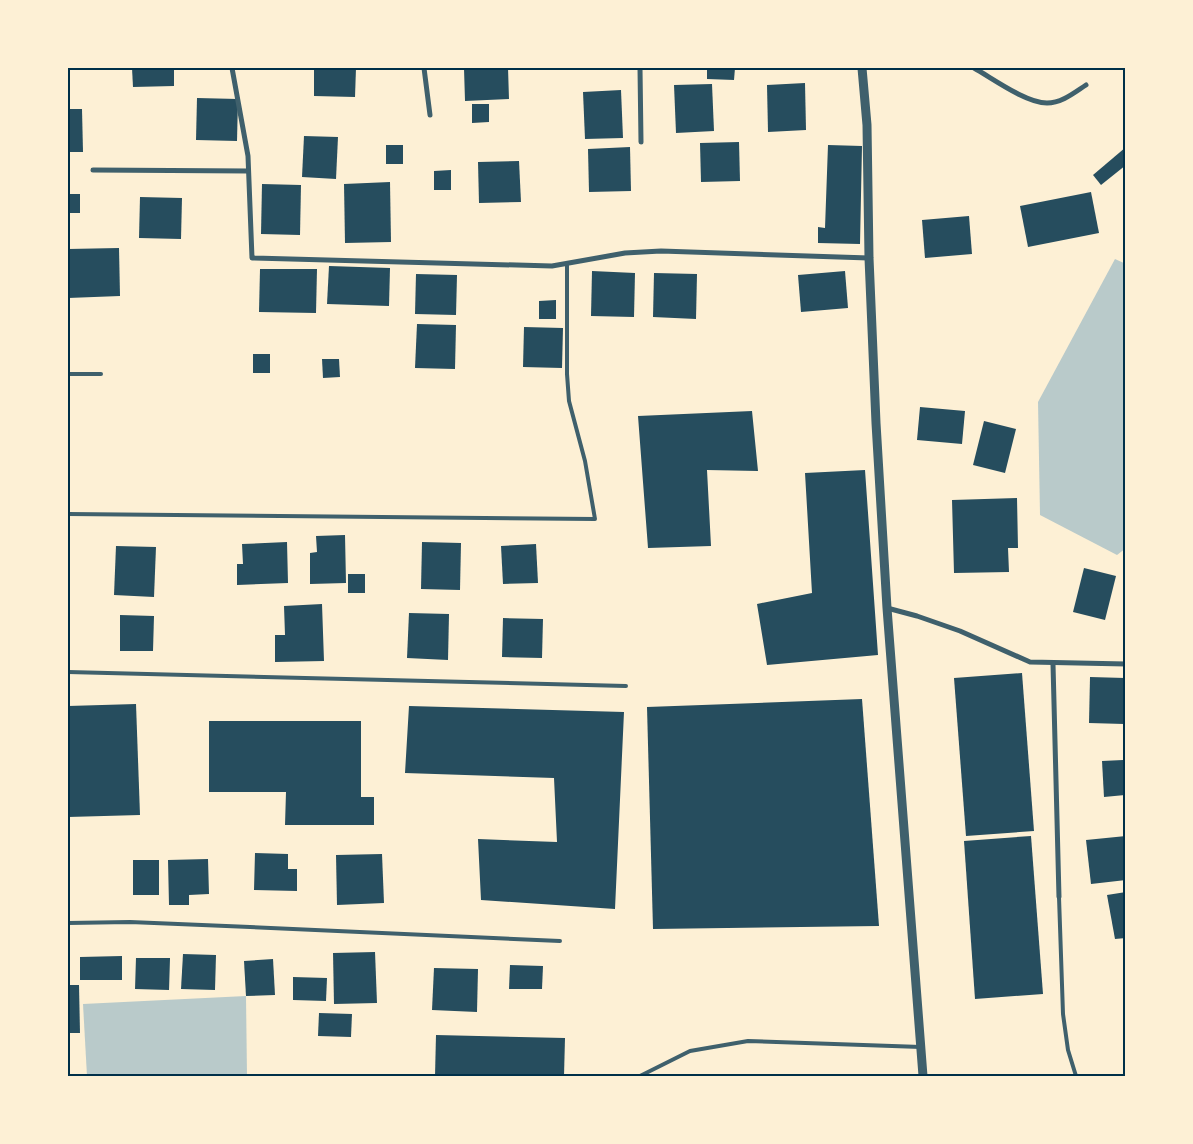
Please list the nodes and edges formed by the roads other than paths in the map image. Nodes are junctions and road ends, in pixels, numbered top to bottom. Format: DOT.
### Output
graph roads {
  1 [pos="232,68"];
  2 [pos="424,68"];
  3 [pos="640,68"];
  4 [pos="862,68"];
  5 [pos="974,68"];
  6 [pos="1086,85"];
  7 [pos="430,115"];
  8 [pos="641,142"];
  9 [pos="93,170"];
  10 [pos="248,171"];
  11 [pos="869,258"];
  12 [pos="568,264"];
  13 [pos="68,374"];
  14 [pos="101,374"];
  15 [pos="68,514"];
  16 [pos="888,608"];
  17 [pos="1053,664"];
  18 [pos="1126,664"];
  19 [pos="68,672"];
  20 [pos="626,686"];
  21 [pos="1059,897"];
  22 [pos="68,922"];
  23 [pos="560,941"];
  24 [pos="921,1047"];
  25 [pos="640,1076"];
  26 [pos="923,1076"];
  27 [pos="1076,1076"];
  1 -- 10 [label="street"];
  2 -- 7 [label="street"];
  3 -- 8 [label="street"];
  4 -- 11 [label="street"];
  5 -- 6 [label="street"];
  9 -- 10 [label="street"];
  10 -- 12 [label="street"];
  11 -- 12 [label="street"];
  11 -- 16 [label="street"];
  12 -- 15 [label="lane"];
  13 -- 14 [label="lane"];
  16 -- 17 [label="street"];
  16 -- 24 [label="street"];
  17 -- 18 [label="street"];
  17 -- 21 [label="street"];
  19 -- 20 [label="lane"];
  21 -- 27 [label="lane"];
  22 -- 23 [label="lane"];
  24 -- 25 [label="lane"];
  24 -- 26 [label="street"];
}
